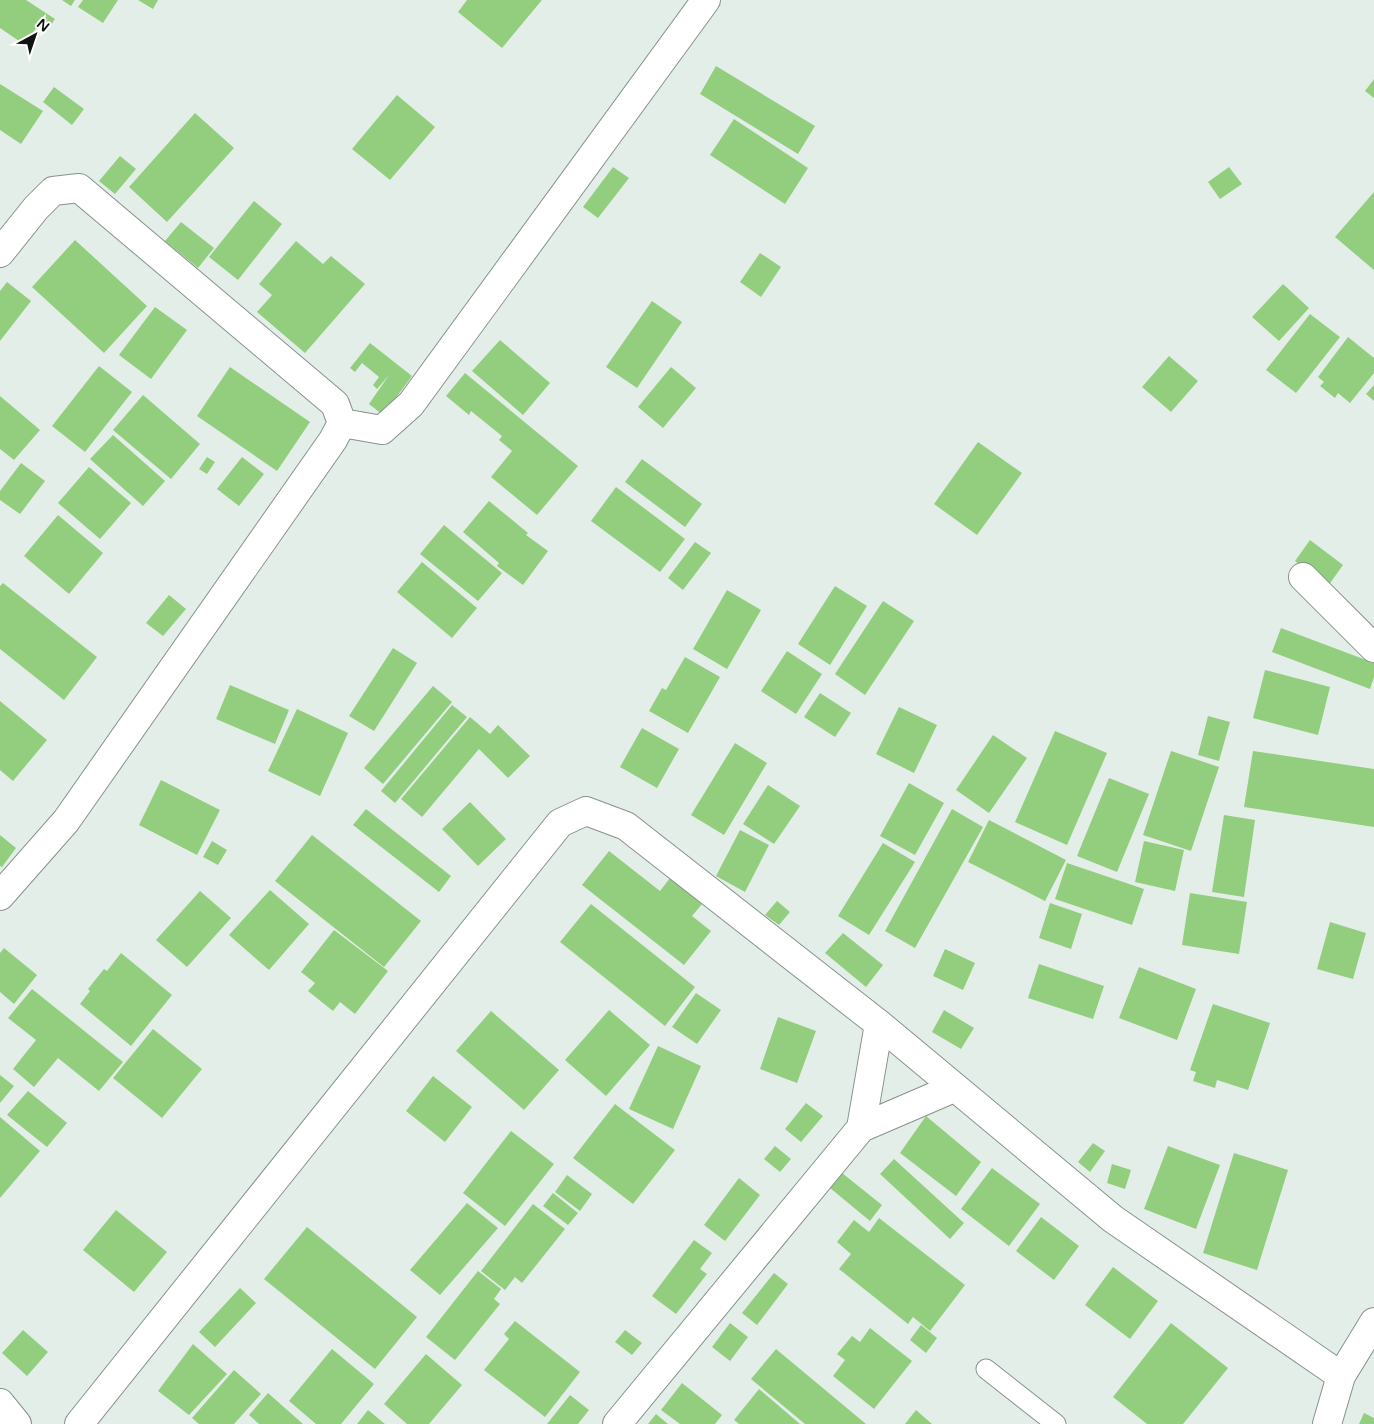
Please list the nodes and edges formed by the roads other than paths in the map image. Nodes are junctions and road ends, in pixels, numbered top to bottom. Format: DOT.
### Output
graph roads {
  1 [pos="706,0"];
  2 [pos="0,253"];
  3 [pos="342,423"];
  4 [pos="1303,578"];
  5 [pos="1374,648"];
  6 [pos="0,896"];
  7 [pos="879,1024"];
  8 [pos="954,1088"];
  9 [pos="861,1128"];
  10 [pos="1374,1322"];
  11 [pos="986,1368"];
  12 [pos="1341,1376"];
  13 [pos="0,1403"];
  14 [pos="17,1424"];
  15 [pos="79,1424"];
  16 [pos="617,1424"];
  17 [pos="1056,1424"];
  18 [pos="1327,1424"];
  1 -- 3 [label="street"];
  2 -- 3 [label="street"];
  3 -- 6 [label="street"];
  4 -- 5 [label="street"];
  7 -- 8 [label="street"];
  7 -- 9 [label="street"];
  7 -- 15 [label="street"];
  8 -- 9 [label="street"];
  8 -- 12 [label="street"];
  9 -- 16 [label="street"];
  10 -- 12 [label="street"];
  11 -- 17 [label="lane"];
  12 -- 18 [label="street"];
  13 -- 14 [label="street"];
}
